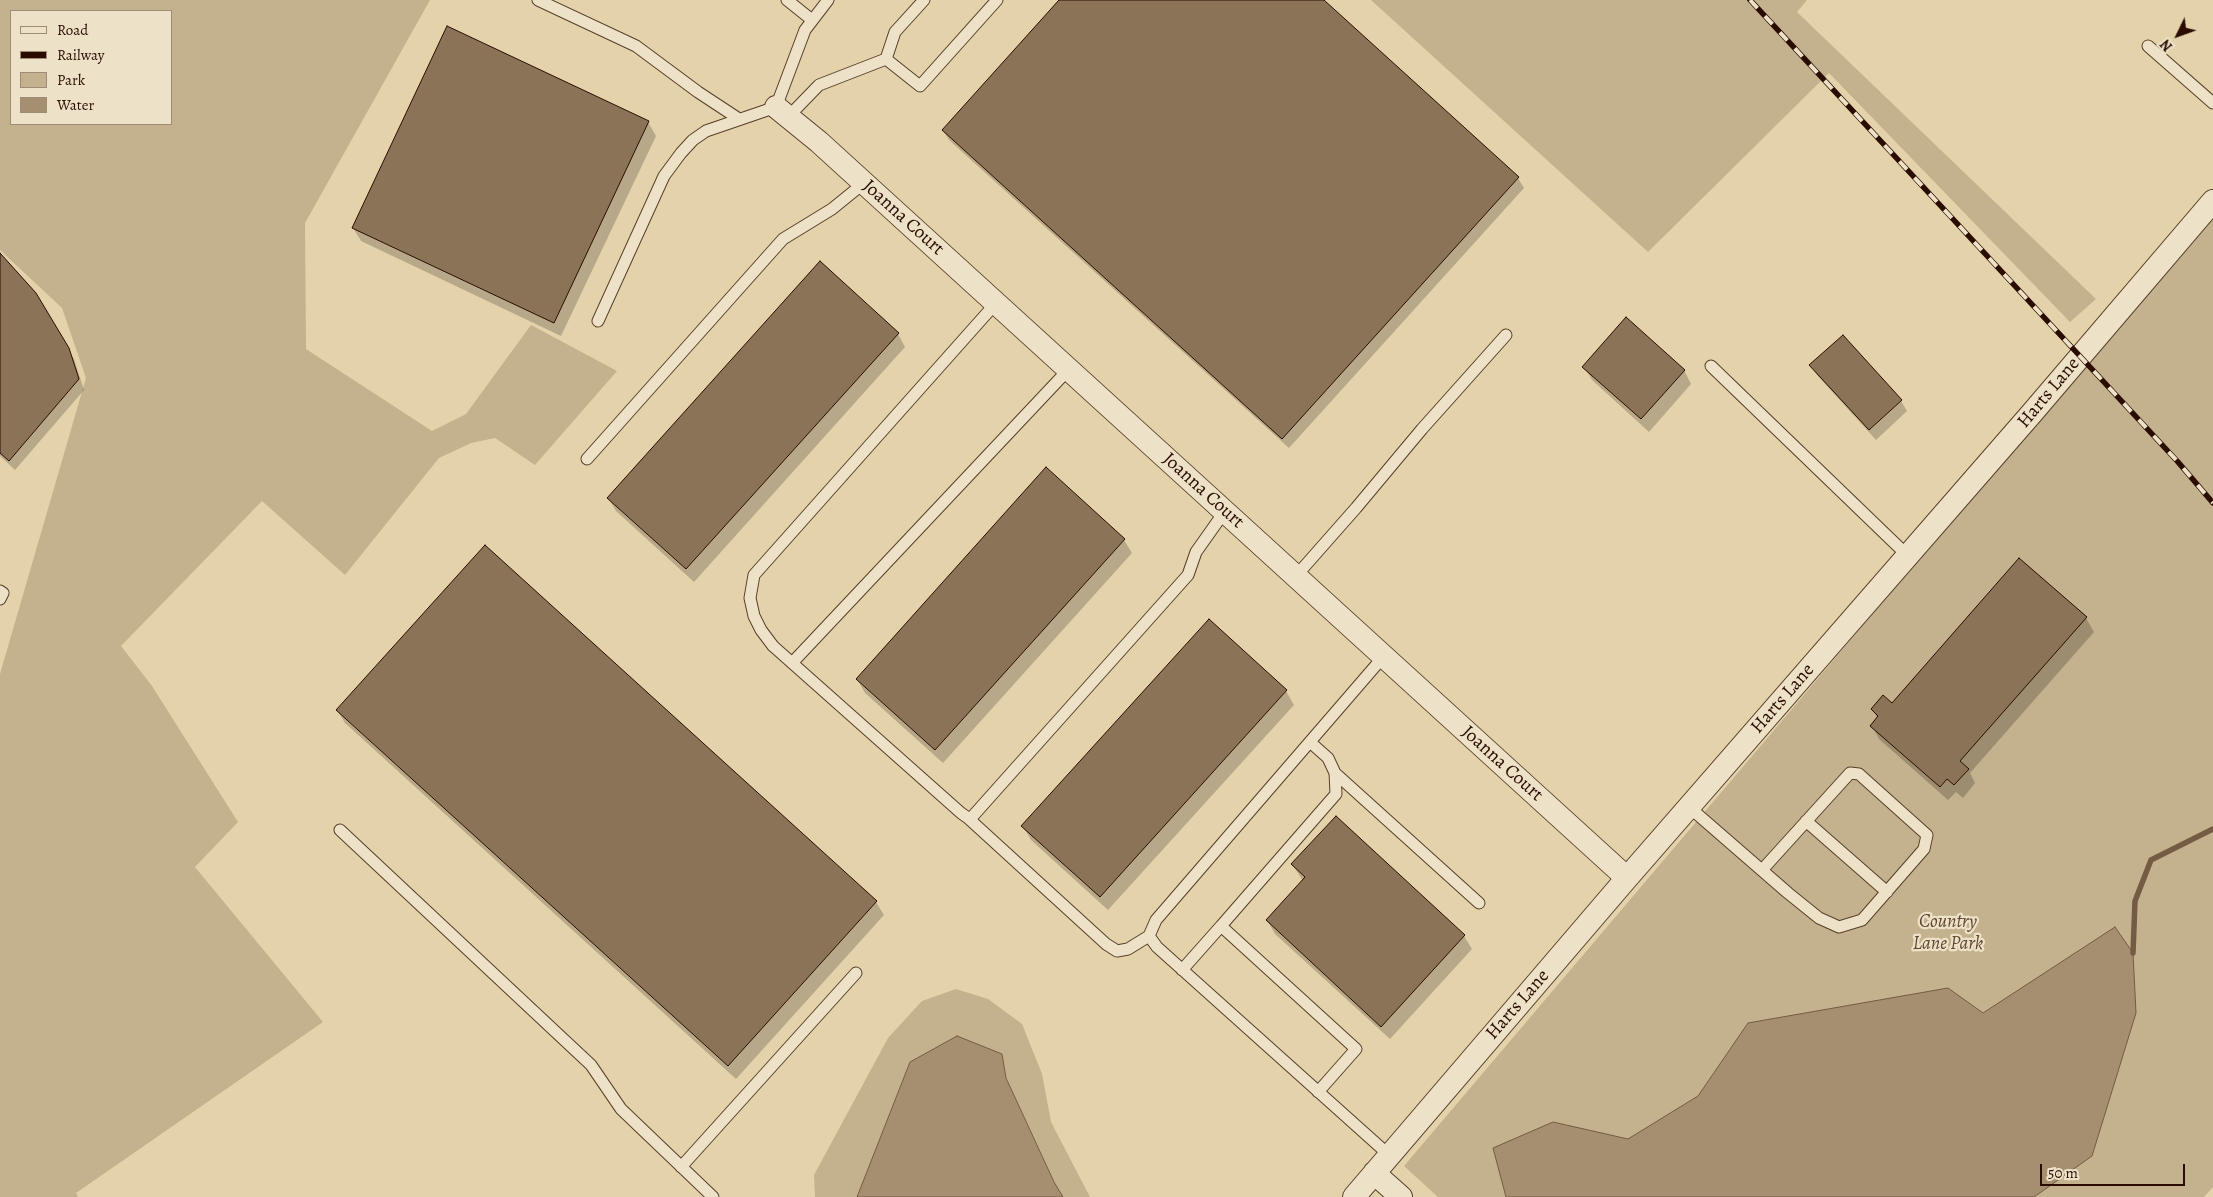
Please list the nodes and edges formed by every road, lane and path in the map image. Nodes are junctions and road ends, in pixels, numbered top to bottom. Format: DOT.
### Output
graph roads {
  1 [pos="538,0"];
  2 [pos="787,0"];
  3 [pos="828,0"];
  4 [pos="924,0"];
  5 [pos="996,0"];
  6 [pos="812,20"];
  7 [pos="2148,46"];
  8 [pos="886,59"];
  9 [pos="2213,103"];
  10 [pos="782,112"];
  11 [pos="738,119"];
  12 [pos="864,183"];
  13 [pos="2213,201"];
  14 [pos="996,303"];
  15 [pos="598,321"];
  16 [pos="1506,335"];
  17 [pos="1711,366"];
  18 [pos="1070,370"];
  19 [pos="587,459"];
  20 [pos="1225,511"];
  21 [pos="1908,556"];
  22 [pos="1296,576"];
  23 [pos="0,591"];
  24 [pos="0,599"];
  25 [pos="1384,656"];
  26 [pos="792,663"];
  27 [pos="1310,742"];
  28 [pos="1335,772"];
  29 [pos="1689,807"];
  30 [pos="968,818"];
  31 [pos="1806,821"];
  32 [pos="340,830"];
  33 [pos="1762,870"];
  34 [pos="1627,878"];
  35 [pos="1887,892"];
  36 [pos="1478,903"];
  37 [pos="1221,926"];
  38 [pos="1149,936"];
  39 [pos="1182,970"];
  40 [pos="856,973"];
  41 [pos="1318,1092"];
  42 [pos="1389,1155"];
  43 [pos="681,1167"];
  44 [pos="1374,1173"];
  45 [pos="713,1197"];
  46 [pos="1354,1197"];
  47 [pos="1401,1197"];
  1 -- 11 [label="lane"];
  2 -- 6 [label="lane"];
  3 -- 6 [label="lane"];
  4 -- 8 [label="lane"];
  5 -- 8 [label="lane"];
  6 -- 10 [label="lane"];
  7 -- 9 [label="lane"];
  8 -- 10 [label="lane"];
  10 -- 11 [label="lane"];
  10 -- 12 [label="street, Joanna Court"];
  11 -- 15 [label="lane"];
  12 -- 14 [label="street, Joanna Court"];
  12 -- 19 [label="lane"];
  13 -- 21 [label="street, Harts Lane"];
  14 -- 18 [label="street, Joanna Court"];
  14 -- 26 [label="lane"];
  16 -- 22 [label="lane"];
  17 -- 21 [label="lane"];
  18 -- 20 [label="street, Joanna Court"];
  18 -- 26 [label="lane"];
  20 -- 22 [label="street, Joanna Court"];
  20 -- 30 [label="lane"];
  21 -- 29 [label="street, Harts Lane"];
  22 -- 25 [label="street, Joanna Court"];
  23 -- 24 [label="lane"];
  25 -- 27 [label="lane"];
  25 -- 34 [label="street, Joanna Court"];
  26 -- 30 [label="lane"];
  27 -- 28 [label="lane"];
  27 -- 38 [label="lane"];
  28 -- 36 [label="lane"];
  28 -- 37 [label="lane"];
  29 -- 33 [label="lane"];
  29 -- 34 [label="street, Harts Lane"];
  30 -- 38 [label="lane"];
  31 -- 33 [label="lane"];
  31 -- 35 [label="lane"];
  31 -- 35 [label="lane"];
  32 -- 43 [label="lane"];
  33 -- 35 [label="lane"];
  34 -- 42 [label="street, Harts Lane"];
  37 -- 39 [label="lane"];
  37 -- 41 [label="lane"];
  38 -- 39 [label="lane"];
  39 -- 41 [label="lane"];
  40 -- 43 [label="lane"];
  41 -- 42 [label="lane"];
  42 -- 44 [label="street, Harts Lane"];
  43 -- 45 [label="lane"];
  44 -- 46 [label="street, Harts Lane"];
  44 -- 47 [label="street"];
}
